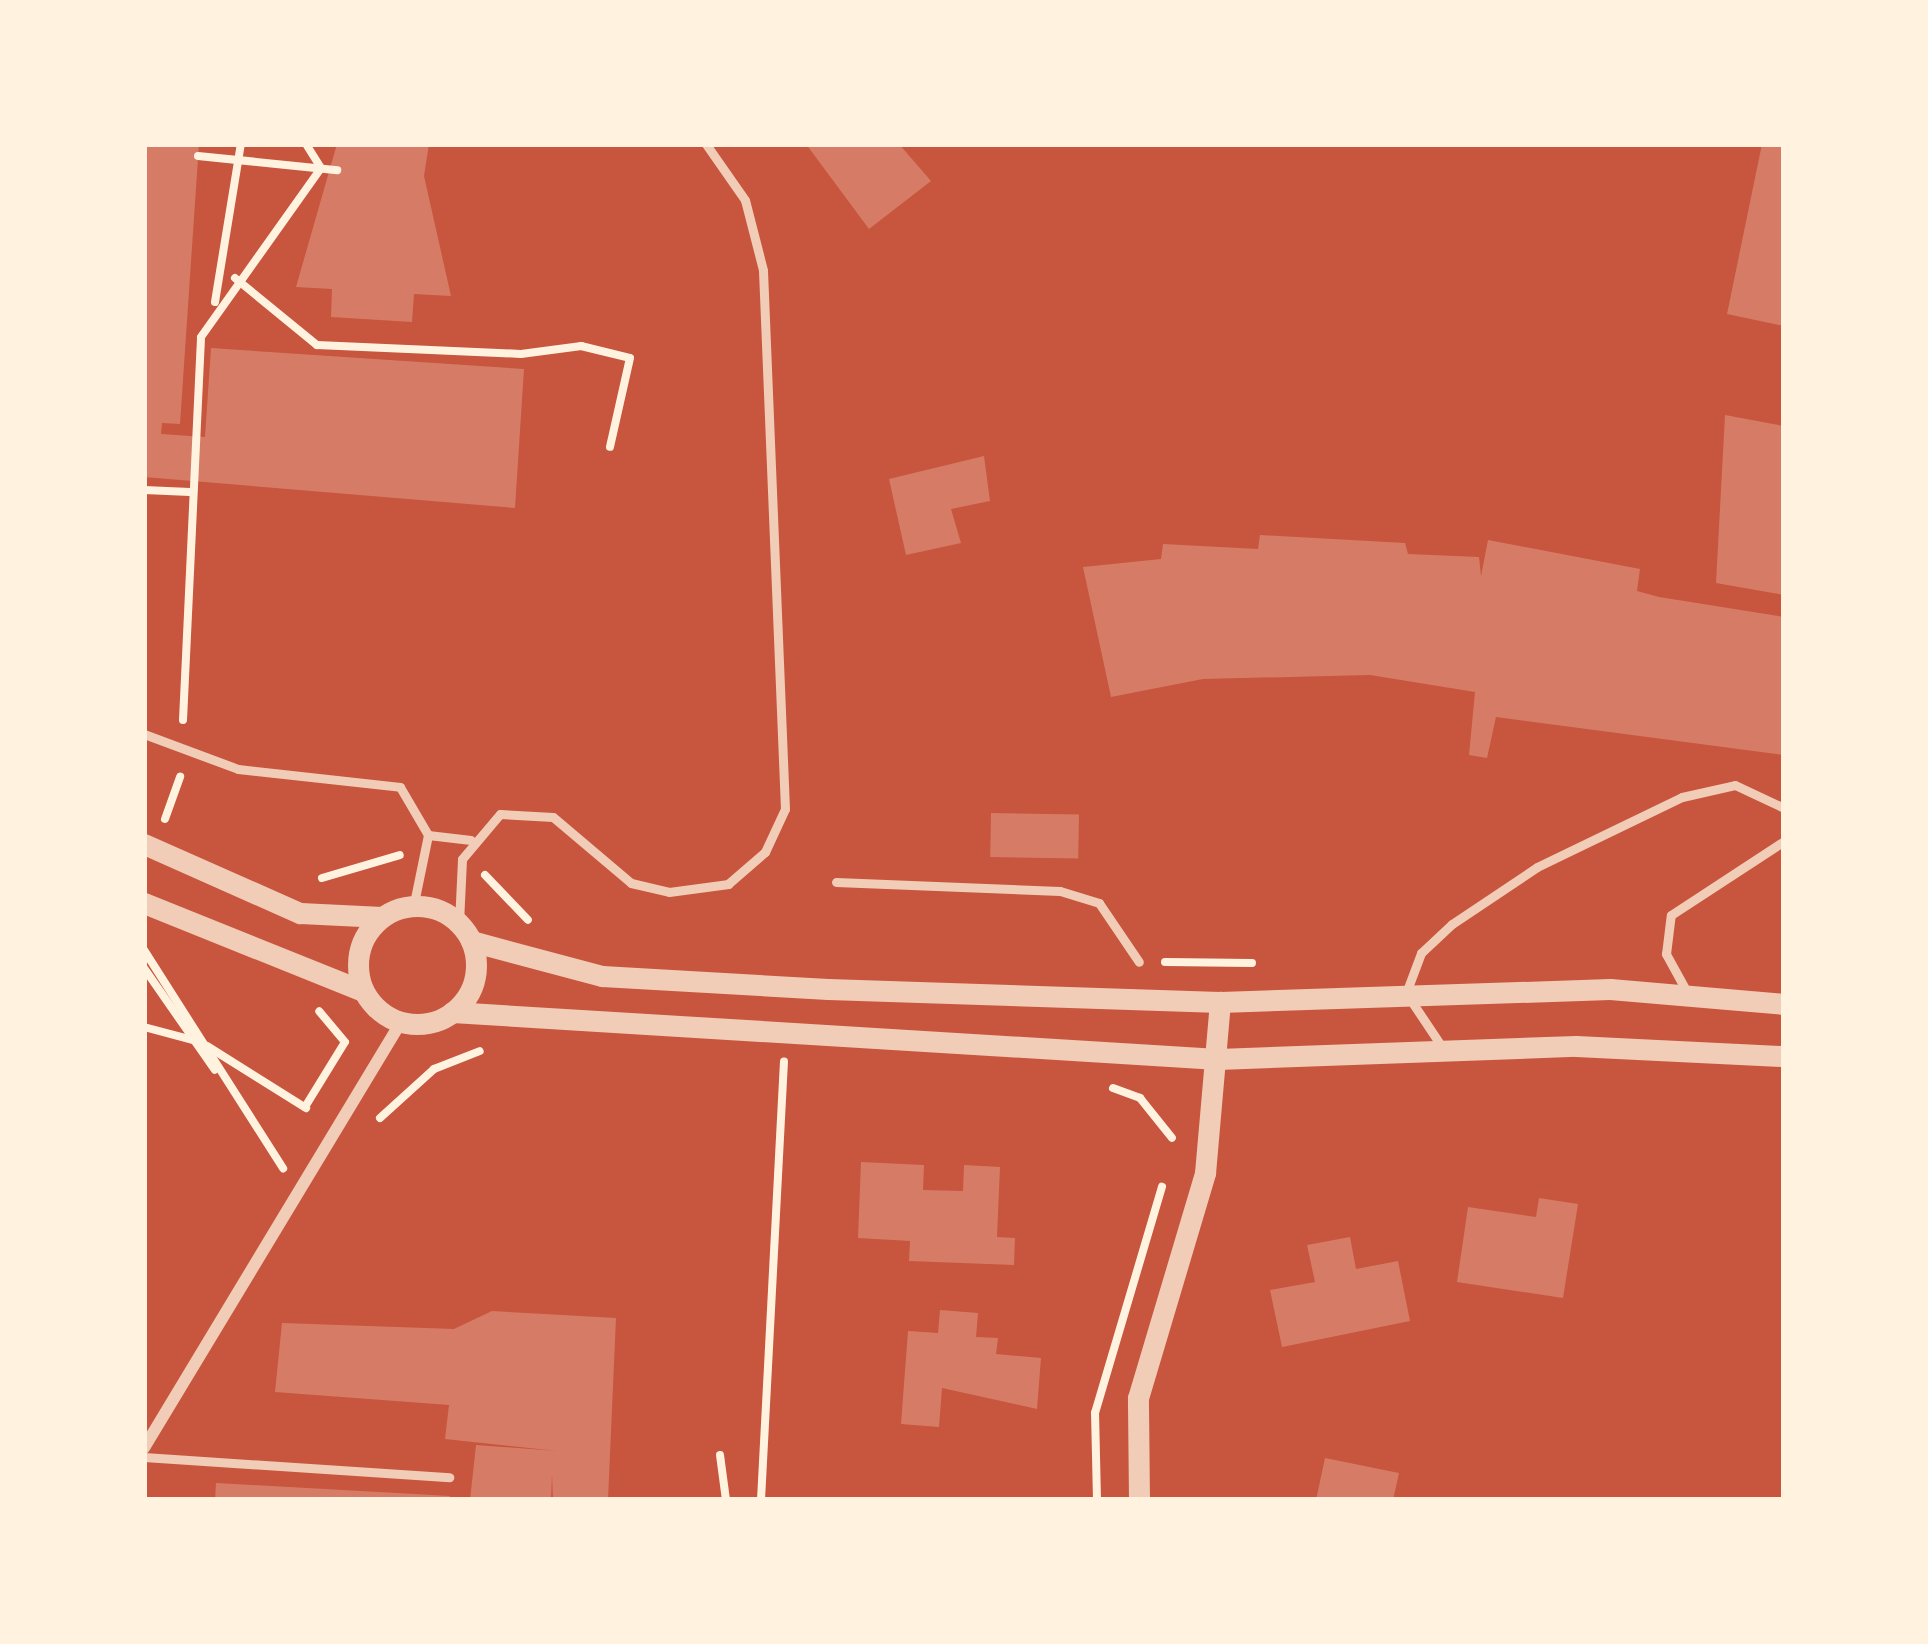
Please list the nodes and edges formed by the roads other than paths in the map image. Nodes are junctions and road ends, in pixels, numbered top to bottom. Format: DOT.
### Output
graph roads {
  1 [pos="706,144"];
  2 [pos="144,734"];
  3 [pos="1784,808"];
  4 [pos="428,835"];
  5 [pos="471,840"];
  6 [pos="1784,841"];
  7 [pos="148,846"];
  8 [pos="836,882"];
  9 [pos="144,903"];
  10 [pos="413,908"];
  11 [pos="382,916"];
  12 [pos="465,932"];
  13 [pos="1139,962"];
  14 [pos="363,991"];
  15 [pos="1406,993"];
  16 [pos="1689,997"];
  17 [pos="1220,1002"];
  18 [pos="1784,1004"];
  19 [pos="452,1012"];
  20 [pos="400,1022"];
  21 [pos="1445,1051"];
  22 [pos="1784,1056"];
  23 [pos="1218,1060"];
  24 [pos="144,1453"];
  25 [pos="449,1477"];
  26 [pos="1139,1500"];
  1 -- 5 [label="lane"];
  2 -- 4 [label="lane"];
  3 -- 15 [label="lane"];
  4 -- 5 [label="lane"];
  4 -- 10 [label="lane"];
  5 -- 12 [label="lane"];
  6 -- 16 [label="lane"];
  7 -- 11 [label="street"];
  8 -- 13 [label="lane"];
  9 -- 14 [label="street"];
  10 -- 11 [label="street"];
  10 -- 12 [label="street"];
  11 -- 14 [label="street"];
  12 -- 17 [label="street"];
  12 -- 19 [label="street"];
  14 -- 20 [label="street"];
  15 -- 16 [label="street"];
  15 -- 17 [label="street"];
  15 -- 21 [label="lane"];
  16 -- 18 [label="street"];
  17 -- 23 [label="street"];
  19 -- 20 [label="street"];
  19 -- 23 [label="street"];
  20 -- 24 [label="street"];
  21 -- 22 [label="street"];
  21 -- 23 [label="street"];
  23 -- 26 [label="street"];
  24 -- 25 [label="lane"];
}
